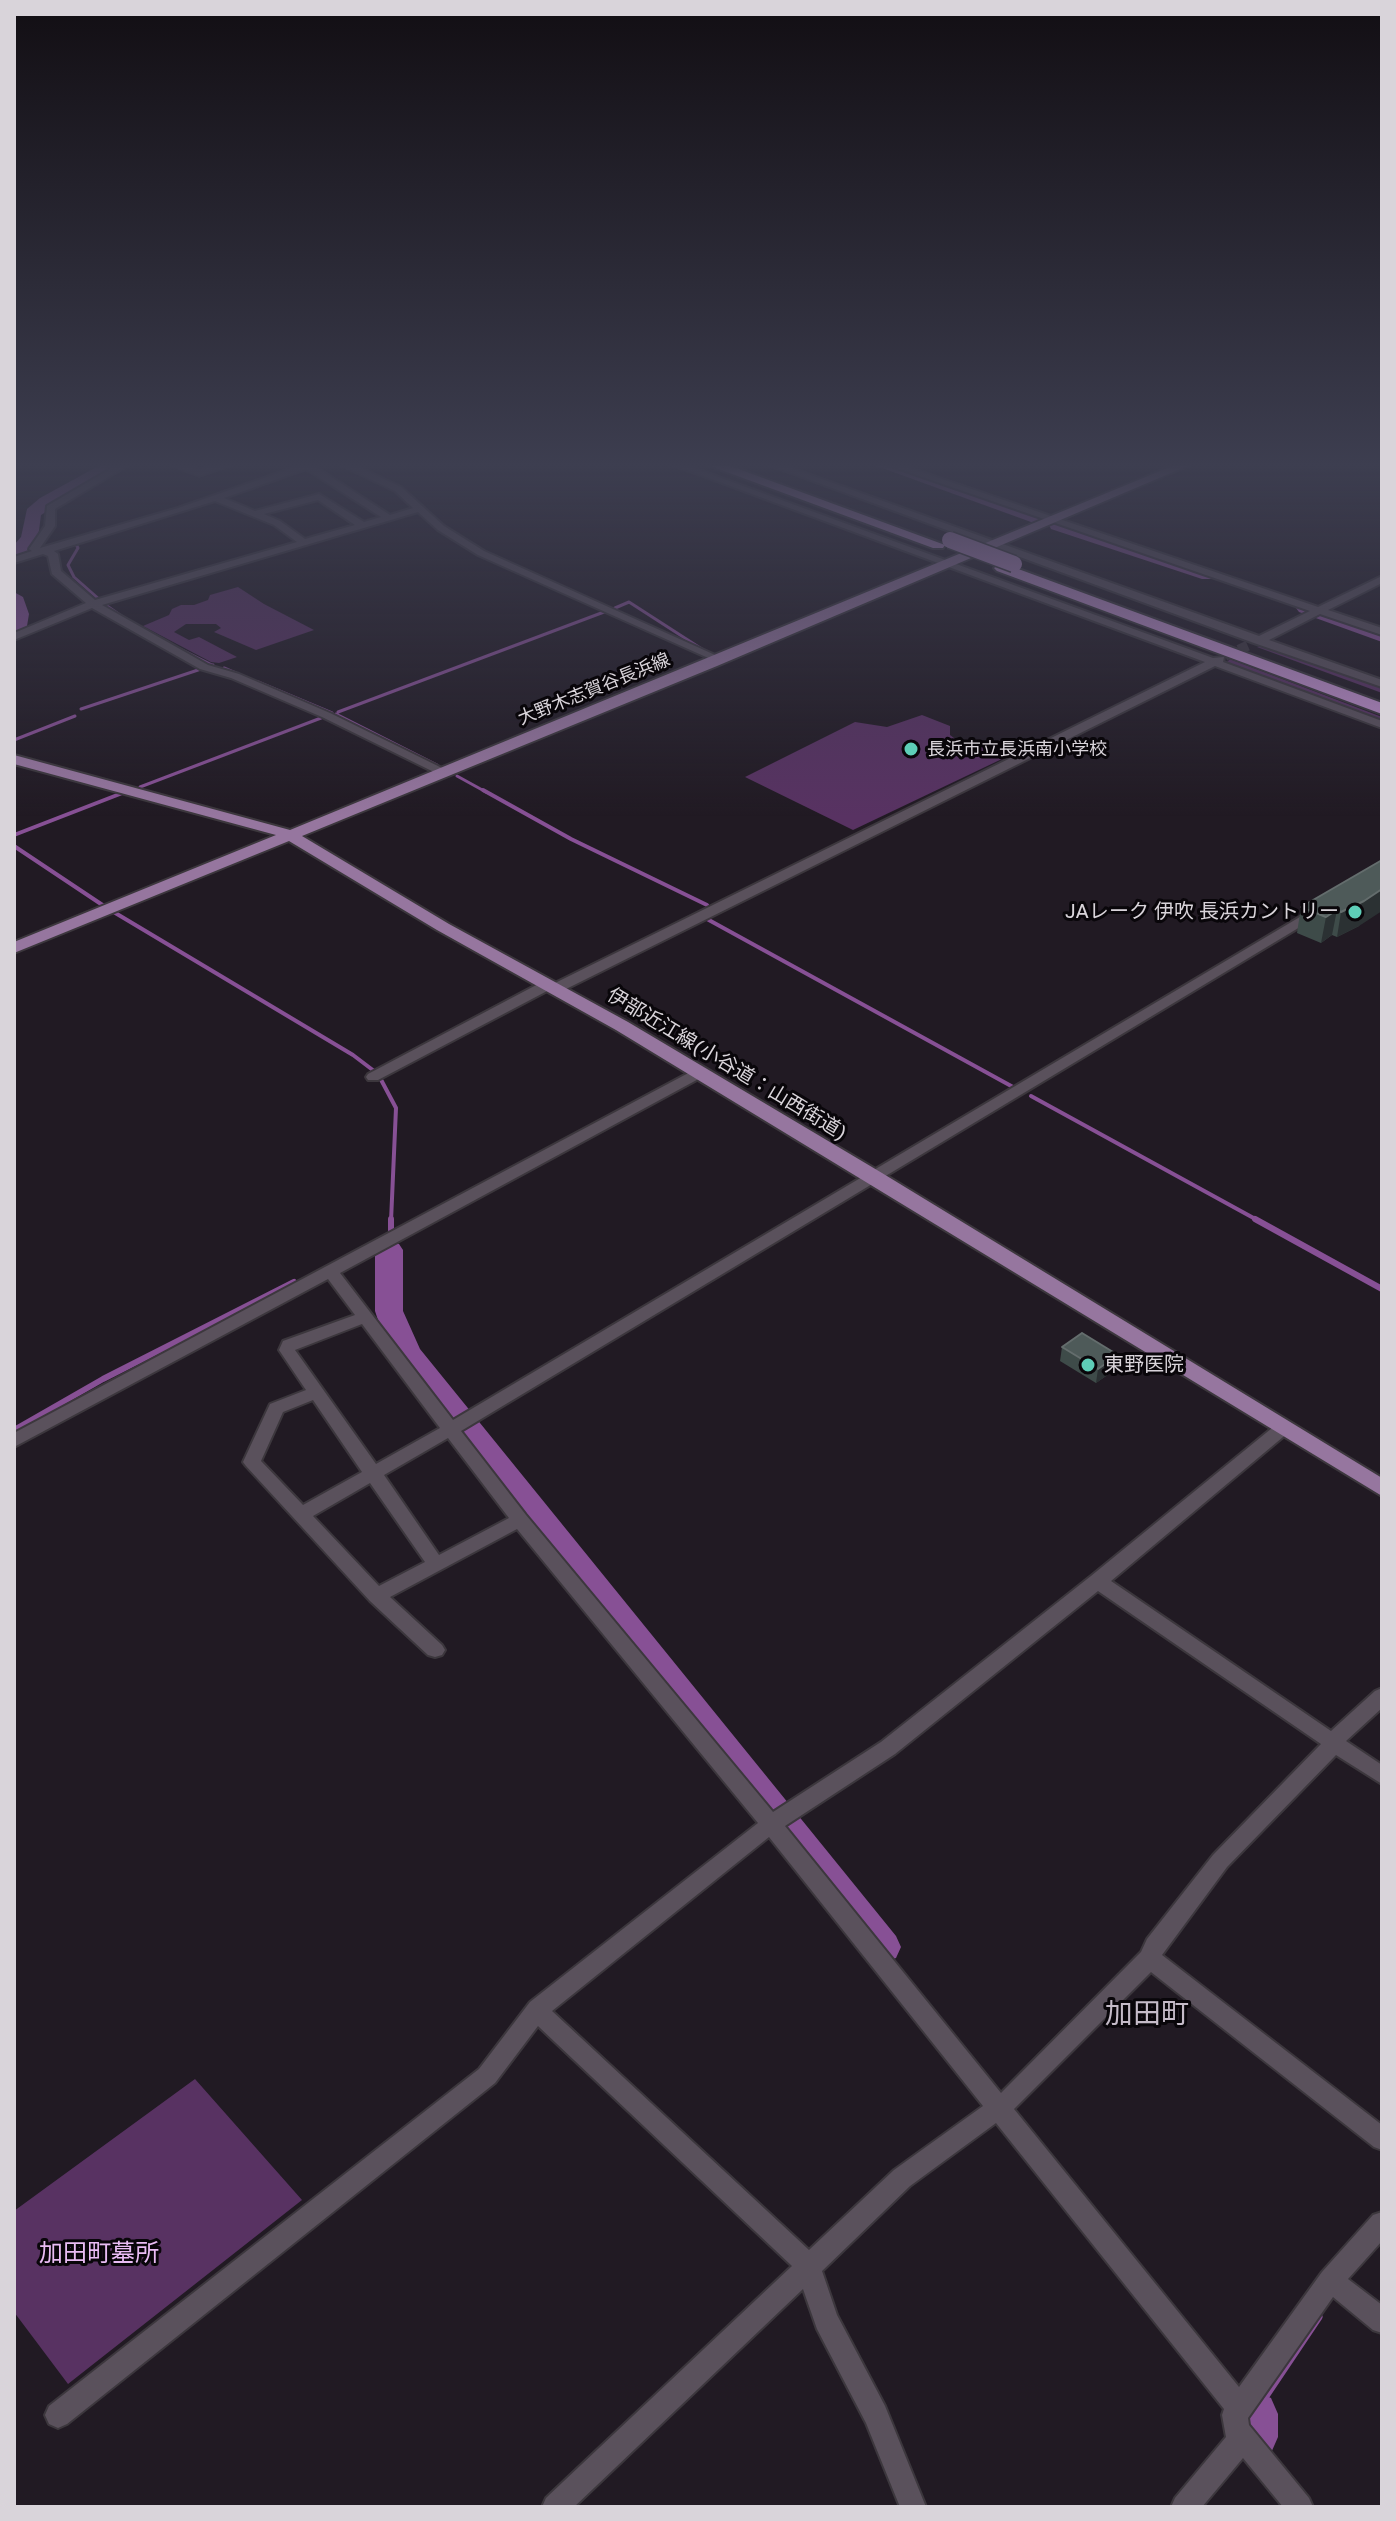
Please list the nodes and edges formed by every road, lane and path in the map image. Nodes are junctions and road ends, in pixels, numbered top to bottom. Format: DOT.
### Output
graph roads {
  1 [pos="65,582"];
  2 [pos="170,582"];
  3 [pos="545,582"];
  4 [pos="910,582"];
  5 [pos="1003,582"];
  6 [pos="1049,582"];
  7 [pos="1052,582"];
  8 [pos="1101,582"];
  9 [pos="1233,582"];
  10 [pos="1377,582"];
  11 [pos="93,604"];
  12 [pos="1317,611"];
  13 [pos="1382,632"];
  14 [pos="17,638"];
  15 [pos="1261,639"];
  16 [pos="1249,645"];
  17 [pos="719,659"];
  18 [pos="1220,659"];
  19 [pos="1382,684"];
  20 [pos="1382,699"];
  21 [pos="1382,709"];
  22 [pos="1382,725"];
  23 [pos="14,759"];
  24 [pos="442,772"];
  25 [pos="288,834"];
  26 [pos="1330,904"];
  27 [pos="14,948"];
  28 [pos="551,987"];
  29 [pos="699,1073"];
  30 [pos="379,1074"];
  31 [pos="875,1177"];
  32 [pos="331,1272"];
  33 [pos="365,1317"];
  34 [pos="315,1393"];
  35 [pos="460,1424"];
  36 [pos="1283,1428"];
  37 [pos="14,1441"];
  38 [pos="375,1472"];
  39 [pos="1382,1488"];
  40 [pos="300,1515"];
  41 [pos="520,1520"];
  42 [pos="436,1564"];
  43 [pos="1098,1581"];
  44 [pos="377,1596"];
  45 [pos="435,1650"];
  46 [pos="1382,1696"];
  47 [pos="1333,1743"];
  48 [pos="1382,1776"];
  49 [pos="777,1820"];
  50 [pos="1150,1958"];
  51 [pos="537,2011"];
  52 [pos="1003,2105"];
  53 [pos="1382,2139"];
  54 [pos="1382,2223"];
  55 [pos="808,2267"];
  56 [pos="1331,2280"];
  57 [pos="1382,2321"];
  58 [pos="1239,2407"];
  59 [pos="58,2415"];
  60 [pos="1243,2438"];
  61 [pos="555,2507"];
  62 [pos="913,2507"];
  63 [pos="1184,2507"];
  64 [pos="1300,2507"];
  1 -- 11 [label="street"];
  2 -- 11 [label="street"];
  3 -- 17 [label="street"];
  4 -- 17 [label="main road, 大野木志賀谷長浜線"];
  5 -- 18 [label="street"];
  6 -- 21 [label="highway"];
  7 -- 20 [label="highway"];
  8 -- 15 [label="street"];
  9 -- 12 [label="street"];
  10 -- 12 [label="street"];
  11 -- 14 [label="street"];
  11 -- 24 [label="street"];
  12 -- 13 [label="street"];
  12 -- 15 [label="street"];
  15 -- 16 [label="street"];
  15 -- 19 [label="street"];
  17 -- 24 [label="main road, 大野木志賀谷長浜線"];
  18 -- 22 [label="street"];
  18 -- 28 [label="street"];
  23 -- 25 [label="main road, 伊部近江線(小谷道：山西街道)"];
  24 -- 25 [label="main road, 大野木志賀谷長浜線"];
  25 -- 27 [label="main road, 大野木志賀谷長浜線"];
  25 -- 28 [label="main road, 伊部近江線(小谷道：山西街道)"];
  26 -- 31 [label="street"];
  28 -- 29 [label="main road, 伊部近江線(小谷道：山西街道)"];
  28 -- 30 [label="street"];
  29 -- 31 [label="main road, 伊部近江線(小谷道：山西街道)"];
  29 -- 32 [label="street"];
  31 -- 35 [label="street"];
  31 -- 36 [label="main road, 伊部近江線(小谷道：山西街道)"];
  32 -- 33 [label="street"];
  32 -- 37 [label="street"];
  33 -- 34 [label="street"];
  33 -- 35 [label="street"];
  34 -- 38 [label="street"];
  34 -- 40 [label="street"];
  35 -- 38 [label="street"];
  35 -- 41 [label="street"];
  36 -- 39 [label="main road, 伊部近江線(小谷道：山西街道)"];
  36 -- 43 [label="street"];
  38 -- 40 [label="street"];
  38 -- 42 [label="street"];
  40 -- 44 [label="street"];
  41 -- 42 [label="street"];
  41 -- 49 [label="street"];
  42 -- 44 [label="street"];
  43 -- 47 [label="street"];
  43 -- 49 [label="street"];
  44 -- 45 [label="street"];
  46 -- 47 [label="street"];
  47 -- 48 [label="street"];
  47 -- 50 [label="street"];
  49 -- 51 [label="street"];
  49 -- 52 [label="street"];
  50 -- 52 [label="street"];
  50 -- 53 [label="street"];
  51 -- 55 [label="street"];
  51 -- 59 [label="street"];
  52 -- 55 [label="street"];
  52 -- 58 [label="street"];
  54 -- 56 [label="street"];
  55 -- 61 [label="street"];
  55 -- 62 [label="street"];
  56 -- 57 [label="street"];
  56 -- 58 [label="street"];
  58 -- 60 [label="street"];
  60 -- 63 [label="street"];
  60 -- 64 [label="street"];
}
